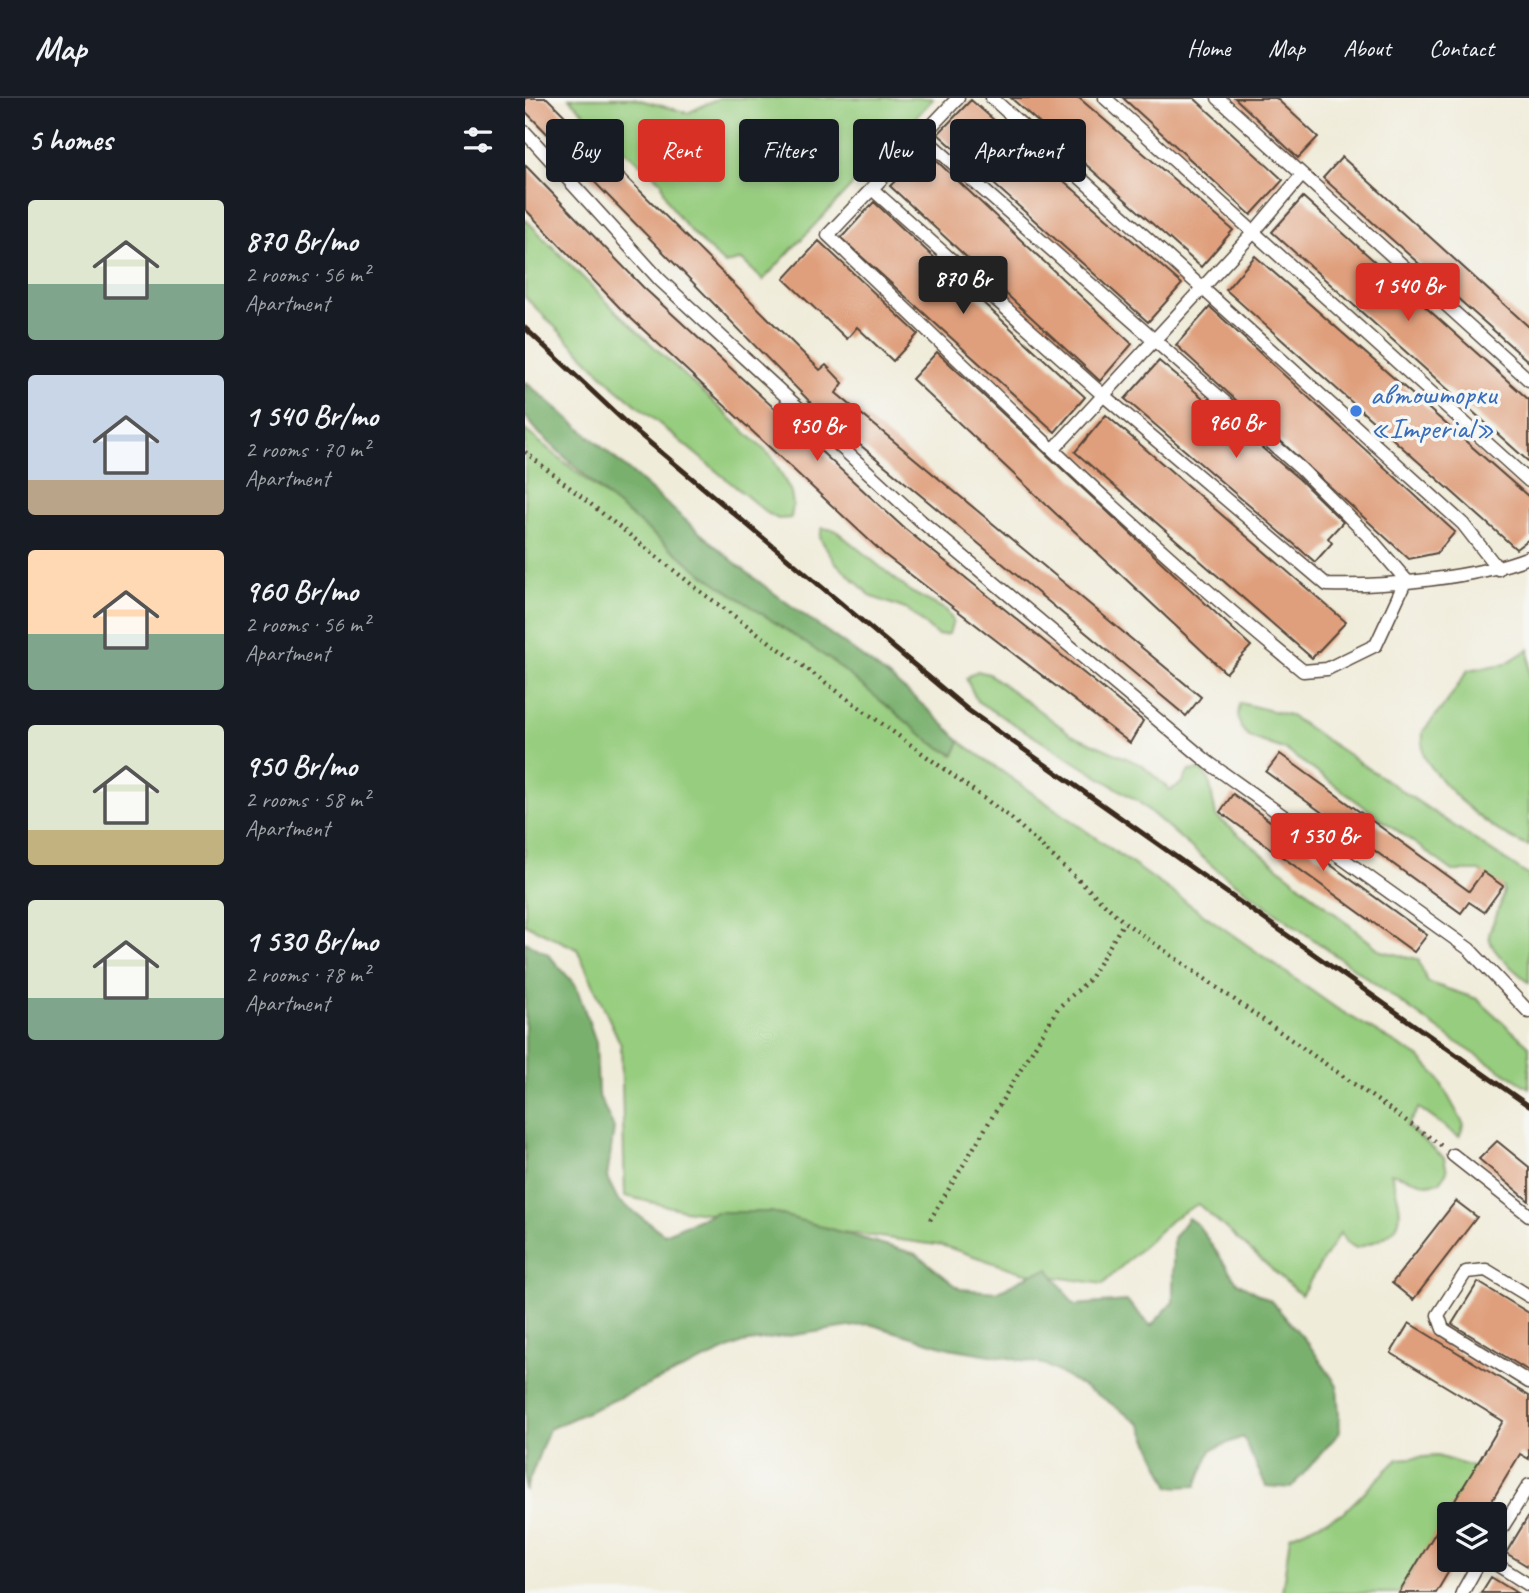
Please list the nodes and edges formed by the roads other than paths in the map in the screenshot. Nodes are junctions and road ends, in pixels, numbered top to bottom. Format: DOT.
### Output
graph roads {
  1 [pos="958,98"];
  2 [pos="992,98"];
  3 [pos="1105,98"];
  4 [pos="1218,98"];
  5 [pos="936,121"];
  6 [pos="525,132"];
  7 [pos="936,148"];
  8 [pos="1302,175"];
  9 [pos="879,182"];
  10 [pos="872,189"];
  11 [pos="1253,233"];
  12 [pos="1204,287"];
  13 [pos="1153,342"];
  14 [pos="1529,380"];
  15 [pos="1103,396"];
  16 [pos="1054,449"];
  17 [pos="1529,481"];
  18 [pos="1529,557"];
  19 [pos="1498,569"];
  20 [pos="1406,580"];
  21 [pos="1529,1012"];
  22 [pos="1453,1155"];
  23 [pos="1529,1215"];
  24 [pos="1529,1297"];
  25 [pos="1529,1382"];
  26 [pos="1529,1485"];
  27 [pos="1507,1520"];
  28 [pos="1507,1571"];
  29 [pos="1474,1572"];
  30 [pos="1529,1585"];
  31 [pos="1462,1593"];
  1 -- 5 [label="lane"];
  2 -- 12 [label="lane"];
  3 -- 11 [label="lane"];
  4 -- 8 [label="lane"];
  6 -- 21 [label="lane"];
  7 -- 13 [label="lane"];
  8 -- 11 [label="lane"];
  8 -- 14 [label="lane"];
  9 -- 10 [label="lane"];
  10 -- 15 [label="lane"];
  10 -- 16 [label="lane"];
  11 -- 12 [label="lane"];
  11 -- 17 [label="lane"];
  12 -- 13 [label="lane"];
  12 -- 19 [label="lane"];
  13 -- 15 [label="lane"];
  13 -- 20 [label="lane"];
  15 -- 16 [label="lane"];
  15 -- 20 [label="lane"];
  16 -- 20 [label="lane"];
  18 -- 19 [label="lane"];
  19 -- 20 [label="lane"];
  22 -- 23 [label="lane"];
  24 -- 25 [label="lane"];
  26 -- 27 [label="lane"];
  28 -- 30 [label="lane"];
  29 -- 31 [label="lane"];
}
